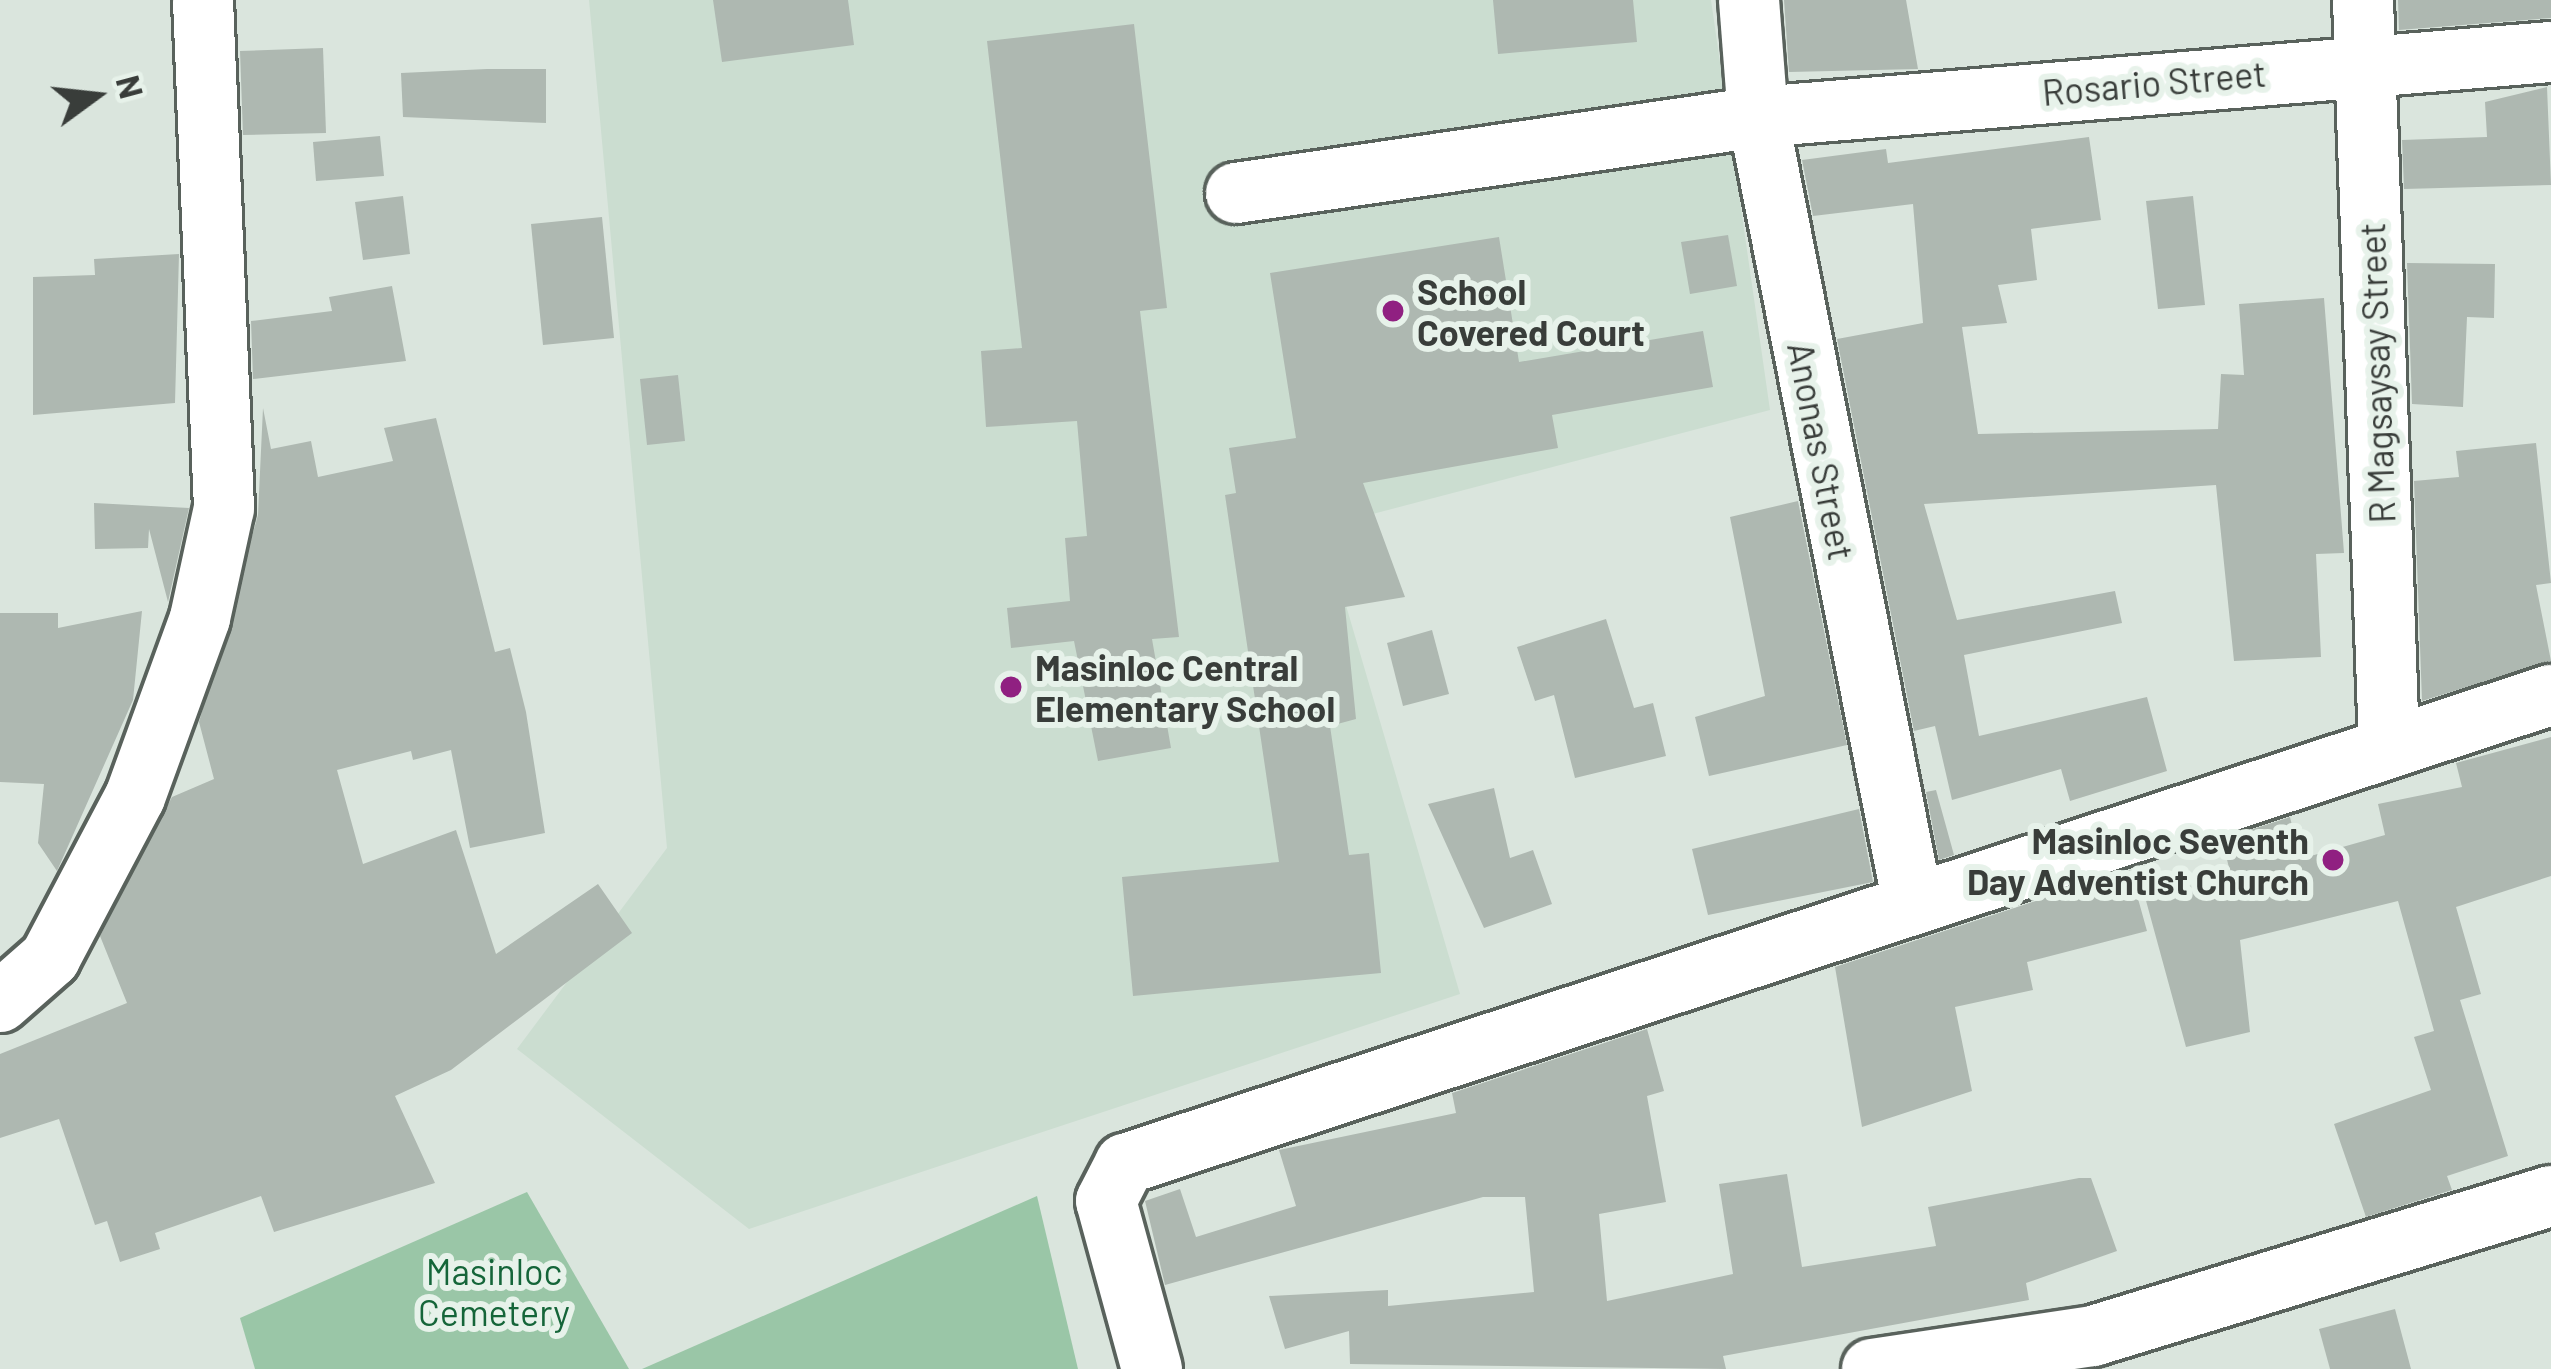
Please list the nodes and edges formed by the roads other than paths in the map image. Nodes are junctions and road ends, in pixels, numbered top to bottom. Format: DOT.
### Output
graph roads {
  1 [pos="203,0"];
  2 [pos="1749,0"];
  3 [pos="2363,0"];
  4 [pos="2551,52"];
  5 [pos="2365,63"];
  6 [pos="1758,117"];
  7 [pos="1236,194"];
  8 [pos="2551,695"];
  9 [pos="2389,746"];
  10 [pos="1912,899"];
  11 [pos="0,1002"];
  12 [pos="2551,1196"];
  13 [pos="1152,1369"];
  14 [pos="1872,1369"];
  1 -- 11 [label="street"];
  2 -- 6 [label="street, Anonas Street"];
  3 -- 5 [label="street, R Magsaysay Street"];
  4 -- 5 [label="street, Rosario Street"];
  5 -- 6 [label="street, Rosario Street"];
  5 -- 9 [label="street, R Magsaysay Street"];
  6 -- 7 [label="street, Rosario Street"];
  6 -- 10 [label="street, Anonas Street"];
  8 -- 9 [label="street"];
  9 -- 10 [label="street"];
  10 -- 13 [label="street"];
  12 -- 14 [label="street"];
}
